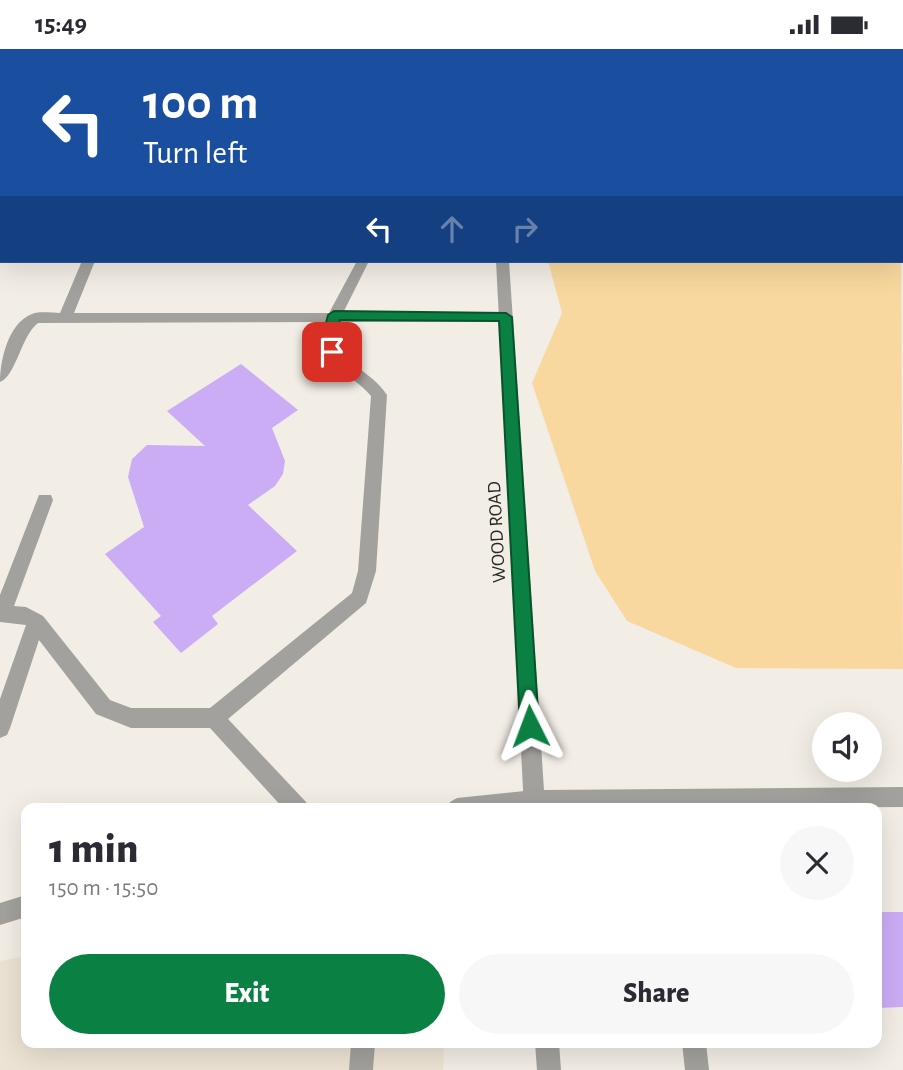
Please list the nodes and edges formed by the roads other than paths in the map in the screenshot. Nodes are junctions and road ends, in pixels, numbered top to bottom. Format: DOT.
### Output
graph roads {
  1 [pos="87,263"];
  2 [pos="362,263"];
  3 [pos="502,263"];
  4 [pos="334,315"];
  5 [pos="66,316"];
  6 [pos="506,317"];
  7 [pos="0,377"];
  8 [pos="45,500"];
  9 [pos="1,614"];
  10 [pos="36,622"];
  11 [pos="214,718"];
  12 [pos="0,728"];
  13 [pos="903,797"];
  14 [pos="293,803"];
  15 [pos="535,803"];
  16 [pos="699,803"];
  17 [pos="21,907"];
  18 [pos="0,913"];
  19 [pos="363,1048"];
  20 [pos="547,1048"];
  21 [pos="695,1048"];
  22 [pos="361,1070"];
  23 [pos="549,1070"];
  24 [pos="697,1070"];
  1 -- 5 [label="street"];
  2 -- 4 [label="street"];
  3 -- 6 [label="street, WOOD ROAD"];
  4 -- 5 [label="street"];
  4 -- 6 [label="street"];
  4 -- 11 [label="street"];
  5 -- 7 [label="street"];
  6 -- 15 [label="street, WOOD ROAD"];
  8 -- 9 [label="street"];
  9 -- 10 [label="street"];
  10 -- 11 [label="street"];
  10 -- 12 [label="street"];
  11 -- 14 [label="street"];
  13 -- 16 [label="street"];
  17 -- 18 [label="street"];
  19 -- 22 [label="street"];
  20 -- 23 [label="street"];
  21 -- 24 [label="street"];
}
